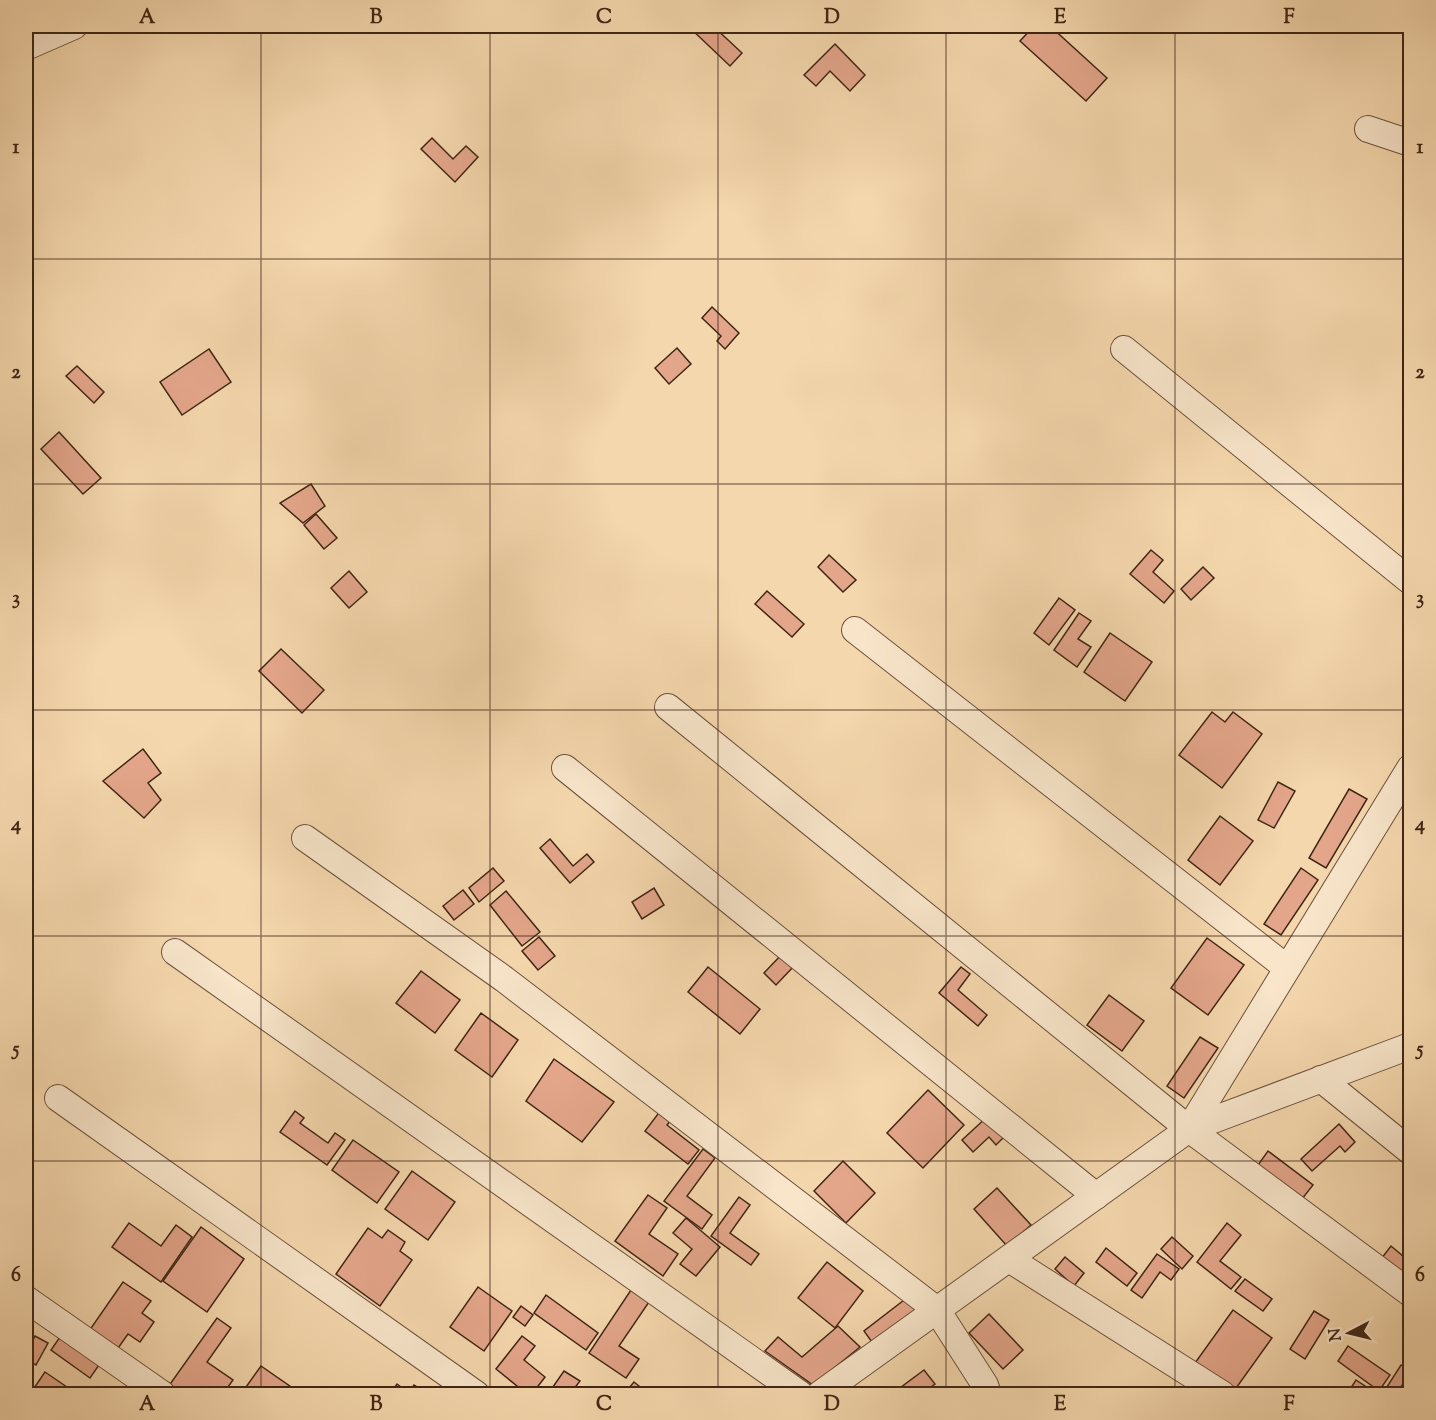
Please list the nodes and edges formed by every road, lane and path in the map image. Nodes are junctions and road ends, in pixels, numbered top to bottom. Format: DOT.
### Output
graph roads {
  1 [pos="74,26"];
  2 [pos="26,47"];
  3 [pos="1368,129"];
  4 [pos="1410,143"];
  5 [pos="1124,350"];
  6 [pos="1410,581"];
  7 [pos="855,630"];
  8 [pos="668,707"];
  9 [pos="566,768"];
  10 [pos="1410,768"];
  11 [pos="305,838"];
  12 [pos="175,952"];
  13 [pos="1287,968"];
  14 [pos="1410,1046"];
  15 [pos="1321,1079"];
  16 [pos="58,1098"];
  17 [pos="1189,1129"];
  18 [pos="1410,1151"];
  19 [pos="1096,1196"];
  20 [pos="1009,1259"];
  21 [pos="1410,1293"];
  22 [pos="26,1299"];
  23 [pos="937,1311"];
  24 [pos="162,1395"];
  25 [pos="476,1395"];
  26 [pos="800,1395"];
  27 [pos="820,1395"];
  28 [pos="988,1395"];
  29 [pos="1222,1395"];
  1 -- 2 [label="street"];
  3 -- 4 [label="street"];
  5 -- 6 [label="street"];
  7 -- 13 [label="street"];
  8 -- 17 [label="street"];
  9 -- 19 [label="street"];
  10 -- 13 [label="street"];
  11 -- 23 [label="street"];
  12 -- 26 [label="street"];
  13 -- 17 [label="street"];
  14 -- 15 [label="street"];
  15 -- 17 [label="street"];
  15 -- 18 [label="street"];
  16 -- 25 [label="street"];
  17 -- 19 [label="street"];
  17 -- 21 [label="street"];
  19 -- 20 [label="street"];
  20 -- 23 [label="street"];
  20 -- 29 [label="street"];
  22 -- 24 [label="street"];
  23 -- 27 [label="street"];
  23 -- 28 [label="street"];
}
